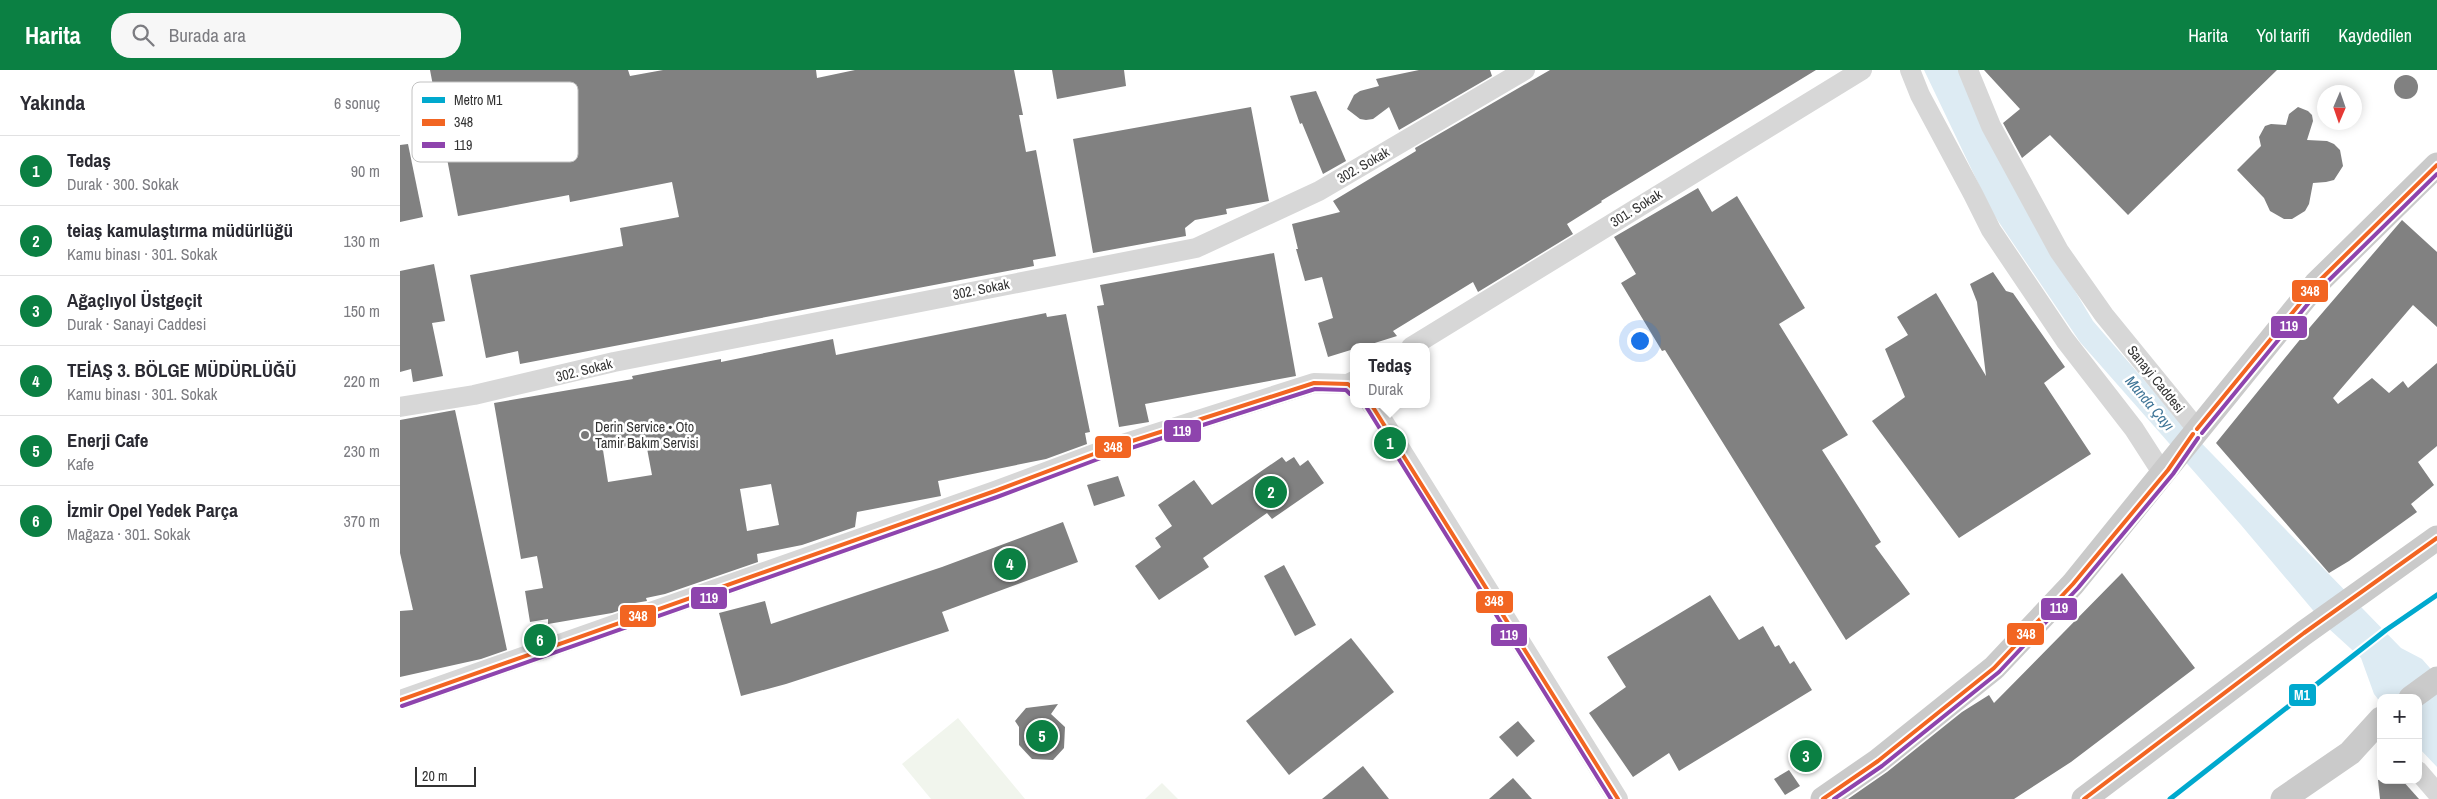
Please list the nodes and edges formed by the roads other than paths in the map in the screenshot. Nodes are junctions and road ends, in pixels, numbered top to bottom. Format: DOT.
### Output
graph roads {
  1 [pos="1525,70"];
  2 [pos="1862,70"];
  3 [pos="1910,70"];
  4 [pos="1968,70"];
  5 [pos="2437,165"];
  6 [pos="1418,343"];
  7 [pos="1350,385"];
  8 [pos="400,407"];
  9 [pos="1374,408"];
  10 [pos="2195,432"];
  11 [pos="2165,472"];
  12 [pos="2437,538"];
  13 [pos="2437,680"];
  14 [pos="2417,694"];
  15 [pos="400,700"];
  16 [pos="2377,725"];
  17 [pos="2422,776"];
  18 [pos="2437,793"];
  19 [pos="1618,799"];
  20 [pos="1823,799"];
  21 [pos="2084,799"];
  22 [pos="2283,799"];
  1 -- 8 [label="street, 302. Sokak"];
  2 -- 6 [label="street, 301. Sokak"];
  3 -- 11 [label="street"];
  4 -- 10 [label="street, Sanayi Caddesi"];
  5 -- 10 [label="main road"];
  7 -- 15 [label="street"];
  9 -- 19 [label="street"];
  10 -- 11 [label="main road"];
  11 -- 20 [label="main road"];
  12 -- 21 [label="main road"];
  13 -- 14 [label="main road"];
  16 -- 22 [label="main road"];
  17 -- 18 [label="street"];
}
